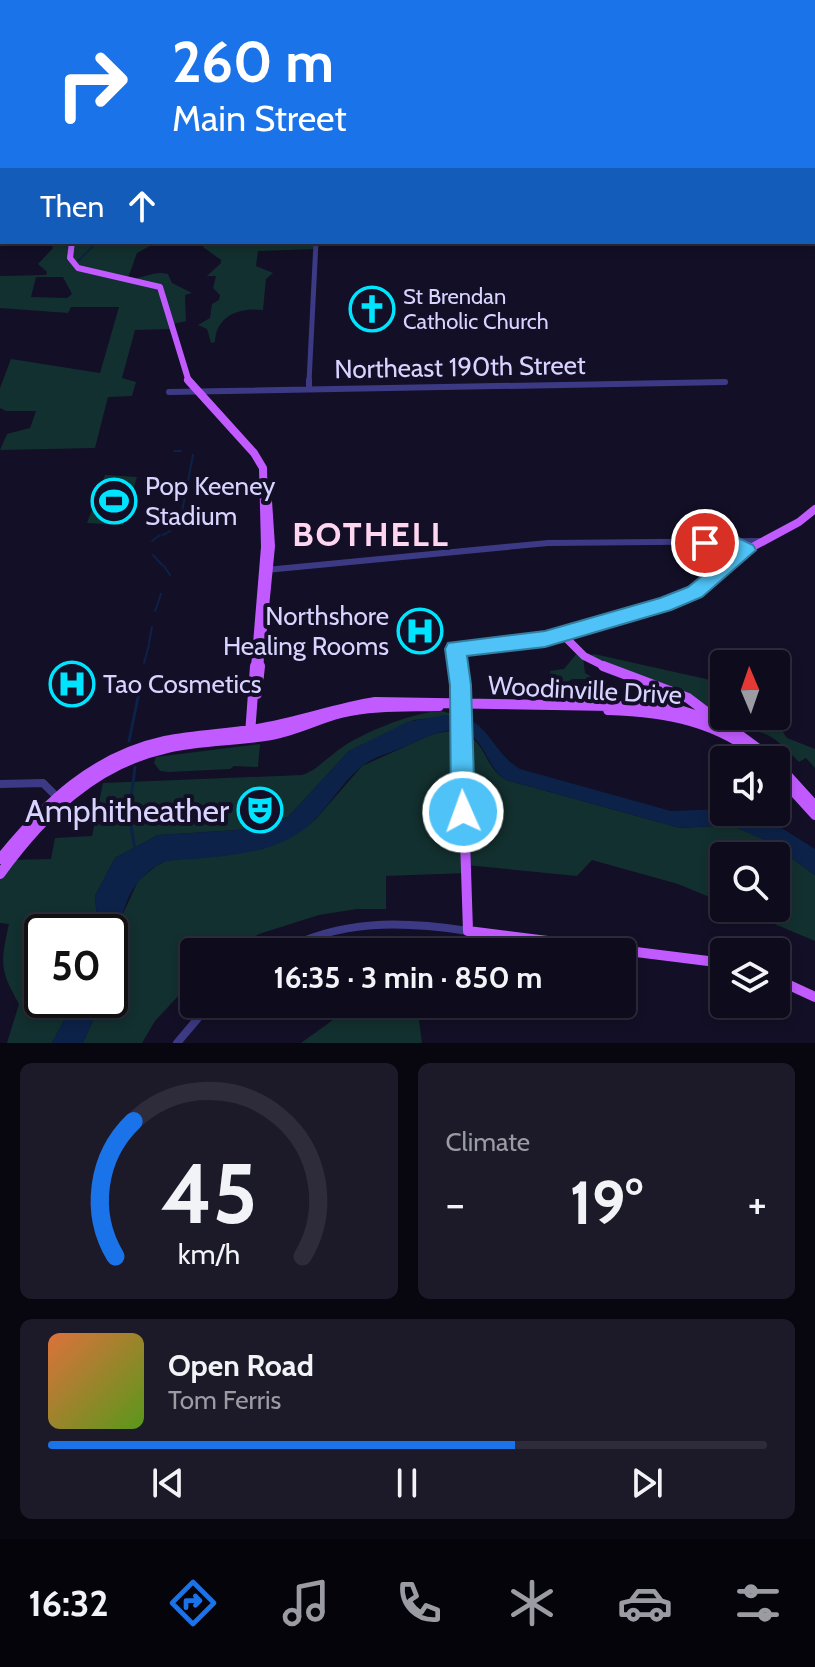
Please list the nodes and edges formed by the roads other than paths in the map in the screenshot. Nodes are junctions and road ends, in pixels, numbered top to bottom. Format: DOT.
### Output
graph roads {
  1 [pos="72,244"];
  2 [pos="316,244"];
  3 [pos="725,382"];
  4 [pos="309,389"];
  5 [pos="169,392"];
  6 [pos="196,392"];
  7 [pos="815,509"];
  8 [pos="764,541"];
  9 [pos="732,542"];
  10 [pos="747,550"];
  11 [pos="266,570"];
  12 [pos="564,638"];
  13 [pos="676,693"];
  14 [pos="379,704"];
  15 [pos="680,712"];
  16 [pos="710,714"];
  17 [pos="710,719"];
  18 [pos="735,730"];
  19 [pos="251,732"];
  20 [pos="746,746"];
  21 [pos="757,746"];
  22 [pos="790,778"];
  23 [pos="0,784"];
  24 [pos="790,787"];
  25 [pos="59,799"];
  26 [pos="815,806"];
  27 [pos="815,815"];
  28 [pos="0,859"];
  29 [pos="0,874"];
  30 [pos="468,931"];
  31 [pos="309,938"];
  32 [pos="710,961"];
  33 [pos="790,985"];
  34 [pos="815,997"];
  35 [pos="198,1018"];
  36 [pos="177,1043"];
  1 -- 6 [label="main road"];
  2 -- 4 [label="street"];
  3 -- 4 [label="street, Northeast 190th Street"];
  4 -- 6 [label="street, Northeast 190th Street"];
  5 -- 6 [label="street, Northeast 190th Street"];
  6 -- 11 [label="main road"];
  7 -- 8 [label="main road"];
  8 -- 9 [label="street"];
  8 -- 10 [label="main road"];
  9 -- 10 [label="street"];
  9 -- 11 [label="street"];
  10 -- 12 [label="main road"];
  11 -- 19 [label="main road"];
  12 -- 13 [label="main road"];
  12 -- 30 [label="main road, bridge"];
  13 -- 15 [label="main road"];
  13 -- 16 [label="main road"];
  14 -- 15 [label="main road, Woodinville Drive"];
  14 -- 19 [label="main road, Woodinville Drive"];
  14 -- 19 [label="main road, Woodinville Drive"];
  15 -- 17 [label="main road, Woodinville Drive"];
  15 -- 20 [label="main road, Woodinville Drive"];
  18 -- 21 [label="main road, Woodinville Drive"];
  19 -- 25 [label="main road"];
  19 -- 25 [label="main road, Woodinville Drive"];
  22 -- 26 [label="main road, Woodinville Drive"];
  23 -- 25 [label="street"];
  24 -- 27 [label="main road"];
  25 -- 28 [label="main road"];
  25 -- 29 [label="main road"];
  30 -- 31 [label="street"];
  30 -- 32 [label="main road"];
  33 -- 34 [label="main road"];
  35 -- 36 [label="street"];
}
